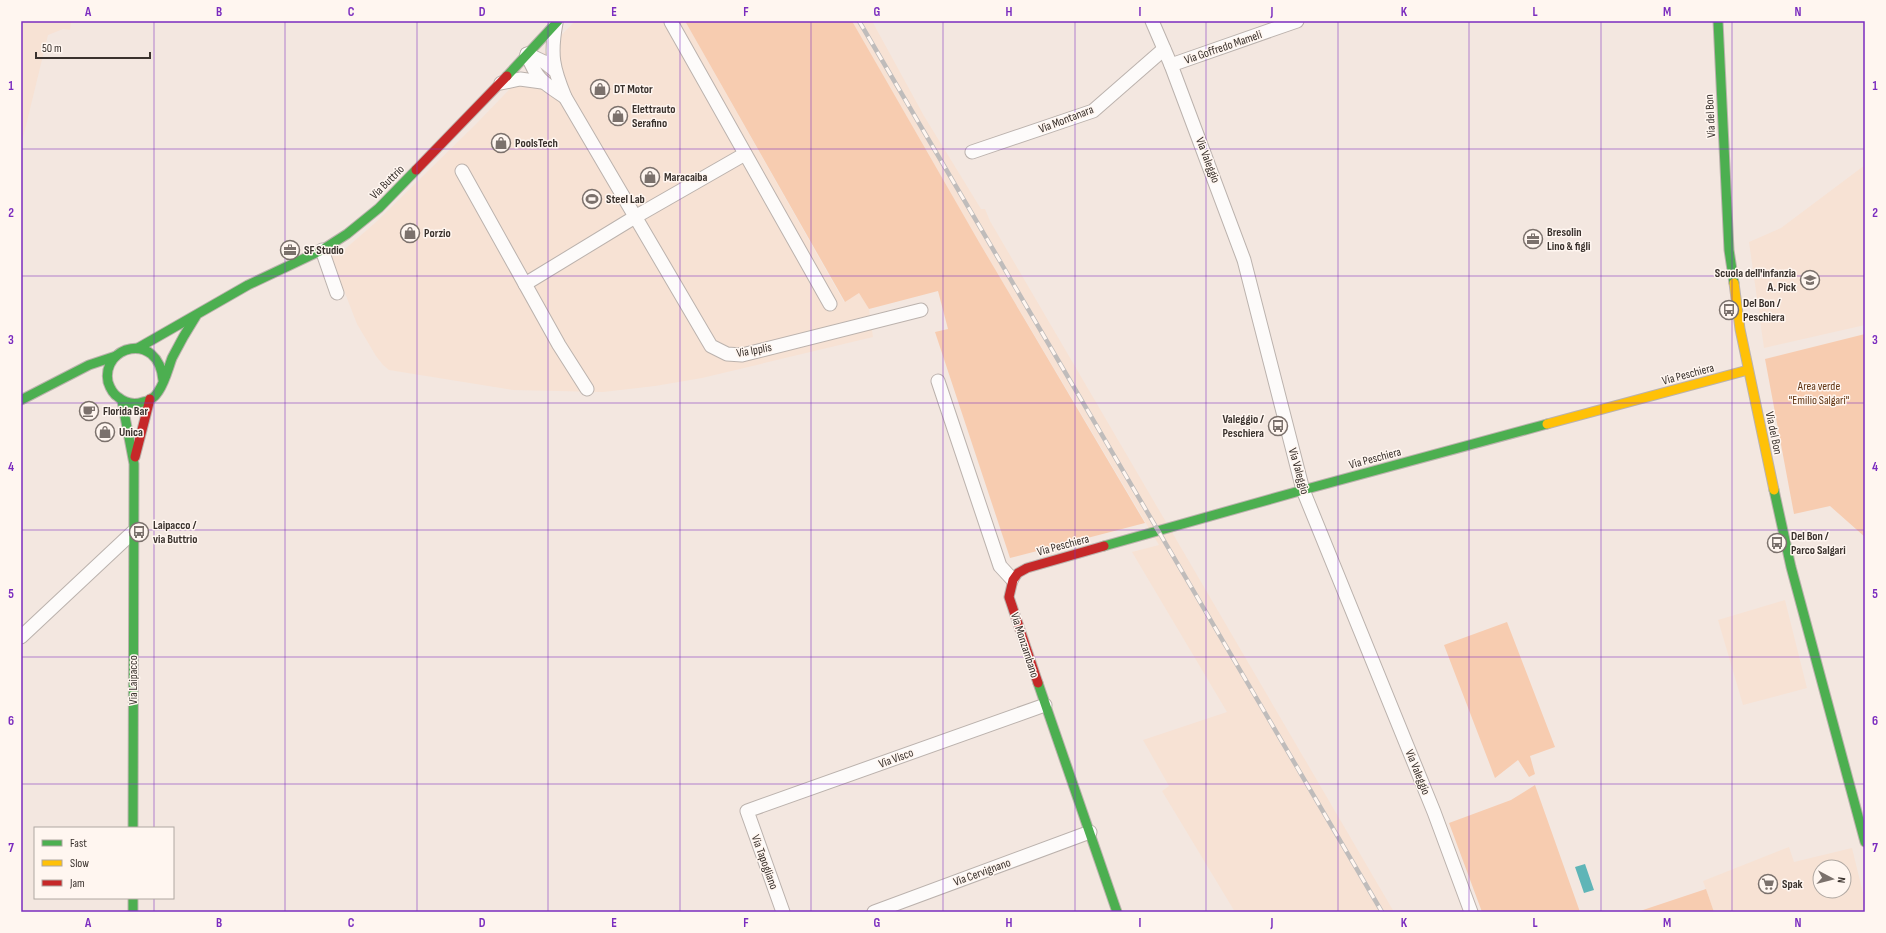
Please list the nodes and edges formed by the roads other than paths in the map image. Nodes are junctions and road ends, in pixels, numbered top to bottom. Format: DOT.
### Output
graph roads {
  1 [pos="1152,21"];
  2 [pos="1297,21"];
  3 [pos="1718,21"];
  4 [pos="557,22"];
  5 [pos="671,22"];
  6 [pos="1164,49"];
  7 [pos="527,54"];
  8 [pos="1171,65"];
  9 [pos="554,70"];
  10 [pos="542,82"];
  11 [pos="501,83"];
  12 [pos="565,97"];
  13 [pos="972,152"];
  14 [pos="746,154"];
  15 [pos="462,171"];
  16 [pos="635,217"];
  17 [pos="322,250"];
  18 [pos="525,284"];
  19 [pos="337,292"];
  20 [pos="830,304"];
  21 [pos="921,310"];
  22 [pos="198,313"];
  23 [pos="138,348"];
  24 [pos="116,356"];
  25 [pos="1748,370"];
  26 [pos="73,373"];
  27 [pos="89,375"];
  28 [pos="163,380"];
  29 [pos="938,380"];
  30 [pos="587,389"];
  31 [pos="21,400"];
  32 [pos="122,400"];
  33 [pos="150,400"];
  34 [pos="134,464"];
  35 [pos="1303,490"];
  36 [pos="133,532"];
  37 [pos="1012,579"];
  38 [pos="21,637"];
  39 [pos="1045,705"];
  40 [pos="747,811"];
  41 [pos="133,827"];
  42 [pos="1090,832"];
  43 [pos="1865,842"];
  44 [pos="133,899"];
  45 [pos="133,912"];
  46 [pos="783,912"];
  47 [pos="874,912"];
  48 [pos="1117,912"];
  49 [pos="1471,912"];
  1 -- 6 [label="street, Via Valeggio"];
  2 -- 8 [label="street, Via Goffredo Mameli"];
  3 -- 25 [label="street, Via del Bon"];
  4 -- 7 [label="street, Via Buttrio"];
  4 -- 9 [label="street, Via Ipplis"];
  5 -- 14 [label="street"];
  6 -- 8 [label="street, Via Valeggio"];
  6 -- 13 [label="street, Via Montanara"];
  7 -- 9 [label="street"];
  7 -- 10 [label="street, Via Ipplis"];
  7 -- 11 [label="street, Via Buttrio"];
  8 -- 35 [label="street, Via Valeggio"];
  9 -- 12 [label="street, Via Ipplis"];
  10 -- 11 [label="street, Via Ipplis"];
  10 -- 12 [label="street, Via Ipplis"];
  11 -- 17 [label="street, Via Buttrio"];
  12 -- 16 [label="street, Via Ipplis"];
  14 -- 16 [label="street"];
  14 -- 20 [label="street"];
  15 -- 18 [label="street"];
  16 -- 18 [label="street"];
  16 -- 21 [label="street, Via Ipplis"];
  17 -- 19 [label="street"];
  17 -- 22 [label="street, Via Buttrio"];
  18 -- 30 [label="street"];
  22 -- 23 [label="street, Via Buttrio"];
  22 -- 28 [label="street, Via Buttrio"];
  23 -- 24 [label="street, Via Buttrio"];
  23 -- 28 [label="street"];
  24 -- 26 [label="street, Via Buttrio"];
  24 -- 32 [label="street"];
  25 -- 35 [label="street, Via Peschiera"];
  25 -- 43 [label="street, Via del Bon"];
  26 -- 27 [label="street"];
  26 -- 31 [label="street, Via Buttrio"];
  28 -- 33 [label="street, Via Buttrio"];
  29 -- 37 [label="street"];
  32 -- 33 [label="street"];
  32 -- 34 [label="street, Via Laipacco"];
  33 -- 34 [label="street, Via Laipacco"];
  34 -- 36 [label="street, Via Laipacco"];
  35 -- 37 [label="street, Via Peschiera"];
  35 -- 49 [label="street, Via Valeggio"];
  36 -- 38 [label="street"];
  36 -- 41 [label="street, Via Laipacco"];
  37 -- 39 [label="street, Via Monzambano"];
  39 -- 40 [label="street, Via Visco"];
  39 -- 42 [label="street, Via Monzambano"];
  40 -- 46 [label="street, Via Tapogliano"];
  42 -- 47 [label="street, Via Cervignano"];
  42 -- 48 [label="street, Via Monzambano"];
  44 -- 45 [label="street"];
}
